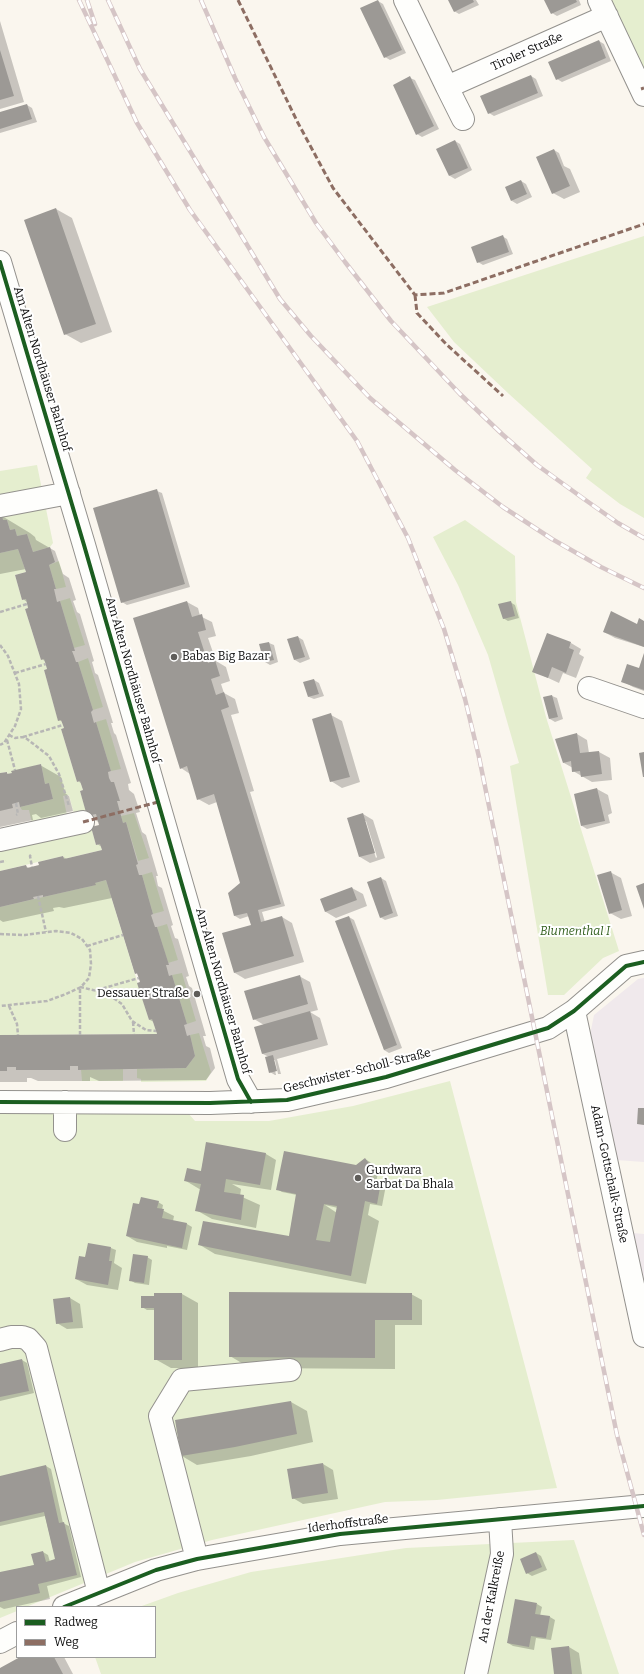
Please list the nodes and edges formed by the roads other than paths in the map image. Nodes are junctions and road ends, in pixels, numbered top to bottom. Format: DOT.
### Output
graph roads {
  1 [pos="405,0"];
  2 [pos="603,8"];
  3 [pos="447,87"];
  4 [pos="644,95"];
  5 [pos="463,119"];
  6 [pos="2,274"];
  7 [pos="69,493"];
  8 [pos="0,506"];
  9 [pos="589,688"];
  10 [pos="644,707"];
  11 [pos="83,822"];
  12 [pos="0,840"];
  13 [pos="644,962"];
  14 [pos="574,1011"];
  15 [pos="0,1102"];
  16 [pos="64,1102"];
  17 [pos="251,1102"];
  18 [pos="64,1130"];
  19 [pos="644,1336"];
  20 [pos="0,1340"];
  21 [pos="290,1370"];
  22 [pos="644,1506"];
  23 [pos="500,1518"];
  24 [pos="197,1559"];
  25 [pos="99,1593"];
  26 [pos="66,1606"];
  27 [pos="16,1634"];
  28 [pos="0,1642"];
  29 [pos="476,1674"];
  1 -- 3 [label="street"];
  2 -- 3 [label="street, Tiroler Straße"];
  2 -- 4 [label="street"];
  3 -- 5 [label="street"];
  6 -- 7 [label="street, Am Alten Nordhäuser Bahnhof"];
  7 -- 8 [label="street"];
  7 -- 17 [label="street, Am Alten Nordhäuser Bahnhof"];
  9 -- 10 [label="street"];
  11 -- 12 [label="street"];
  13 -- 14 [label="street, Geschwister-Scholl-Straße"];
  14 -- 17 [label="street, Geschwister-Scholl-Straße"];
  14 -- 19 [label="street, Adam-Gottschalk-Straße"];
  15 -- 16 [label="street, Geschwister-Scholl-Straße"];
  16 -- 17 [label="street, Geschwister-Scholl-Straße"];
  16 -- 18 [label="street"];
  20 -- 25 [label="street"];
  21 -- 24 [label="street"];
  22 -- 23 [label="street, Iderhoffstraße"];
  23 -- 24 [label="street, Iderhoffstraße"];
  23 -- 29 [label="street, An der Kalkreiße"];
  24 -- 25 [label="street, Iderhoffstraße"];
  25 -- 26 [label="street, Iderhoffstraße"];
  27 -- 28 [label="street"];
}
